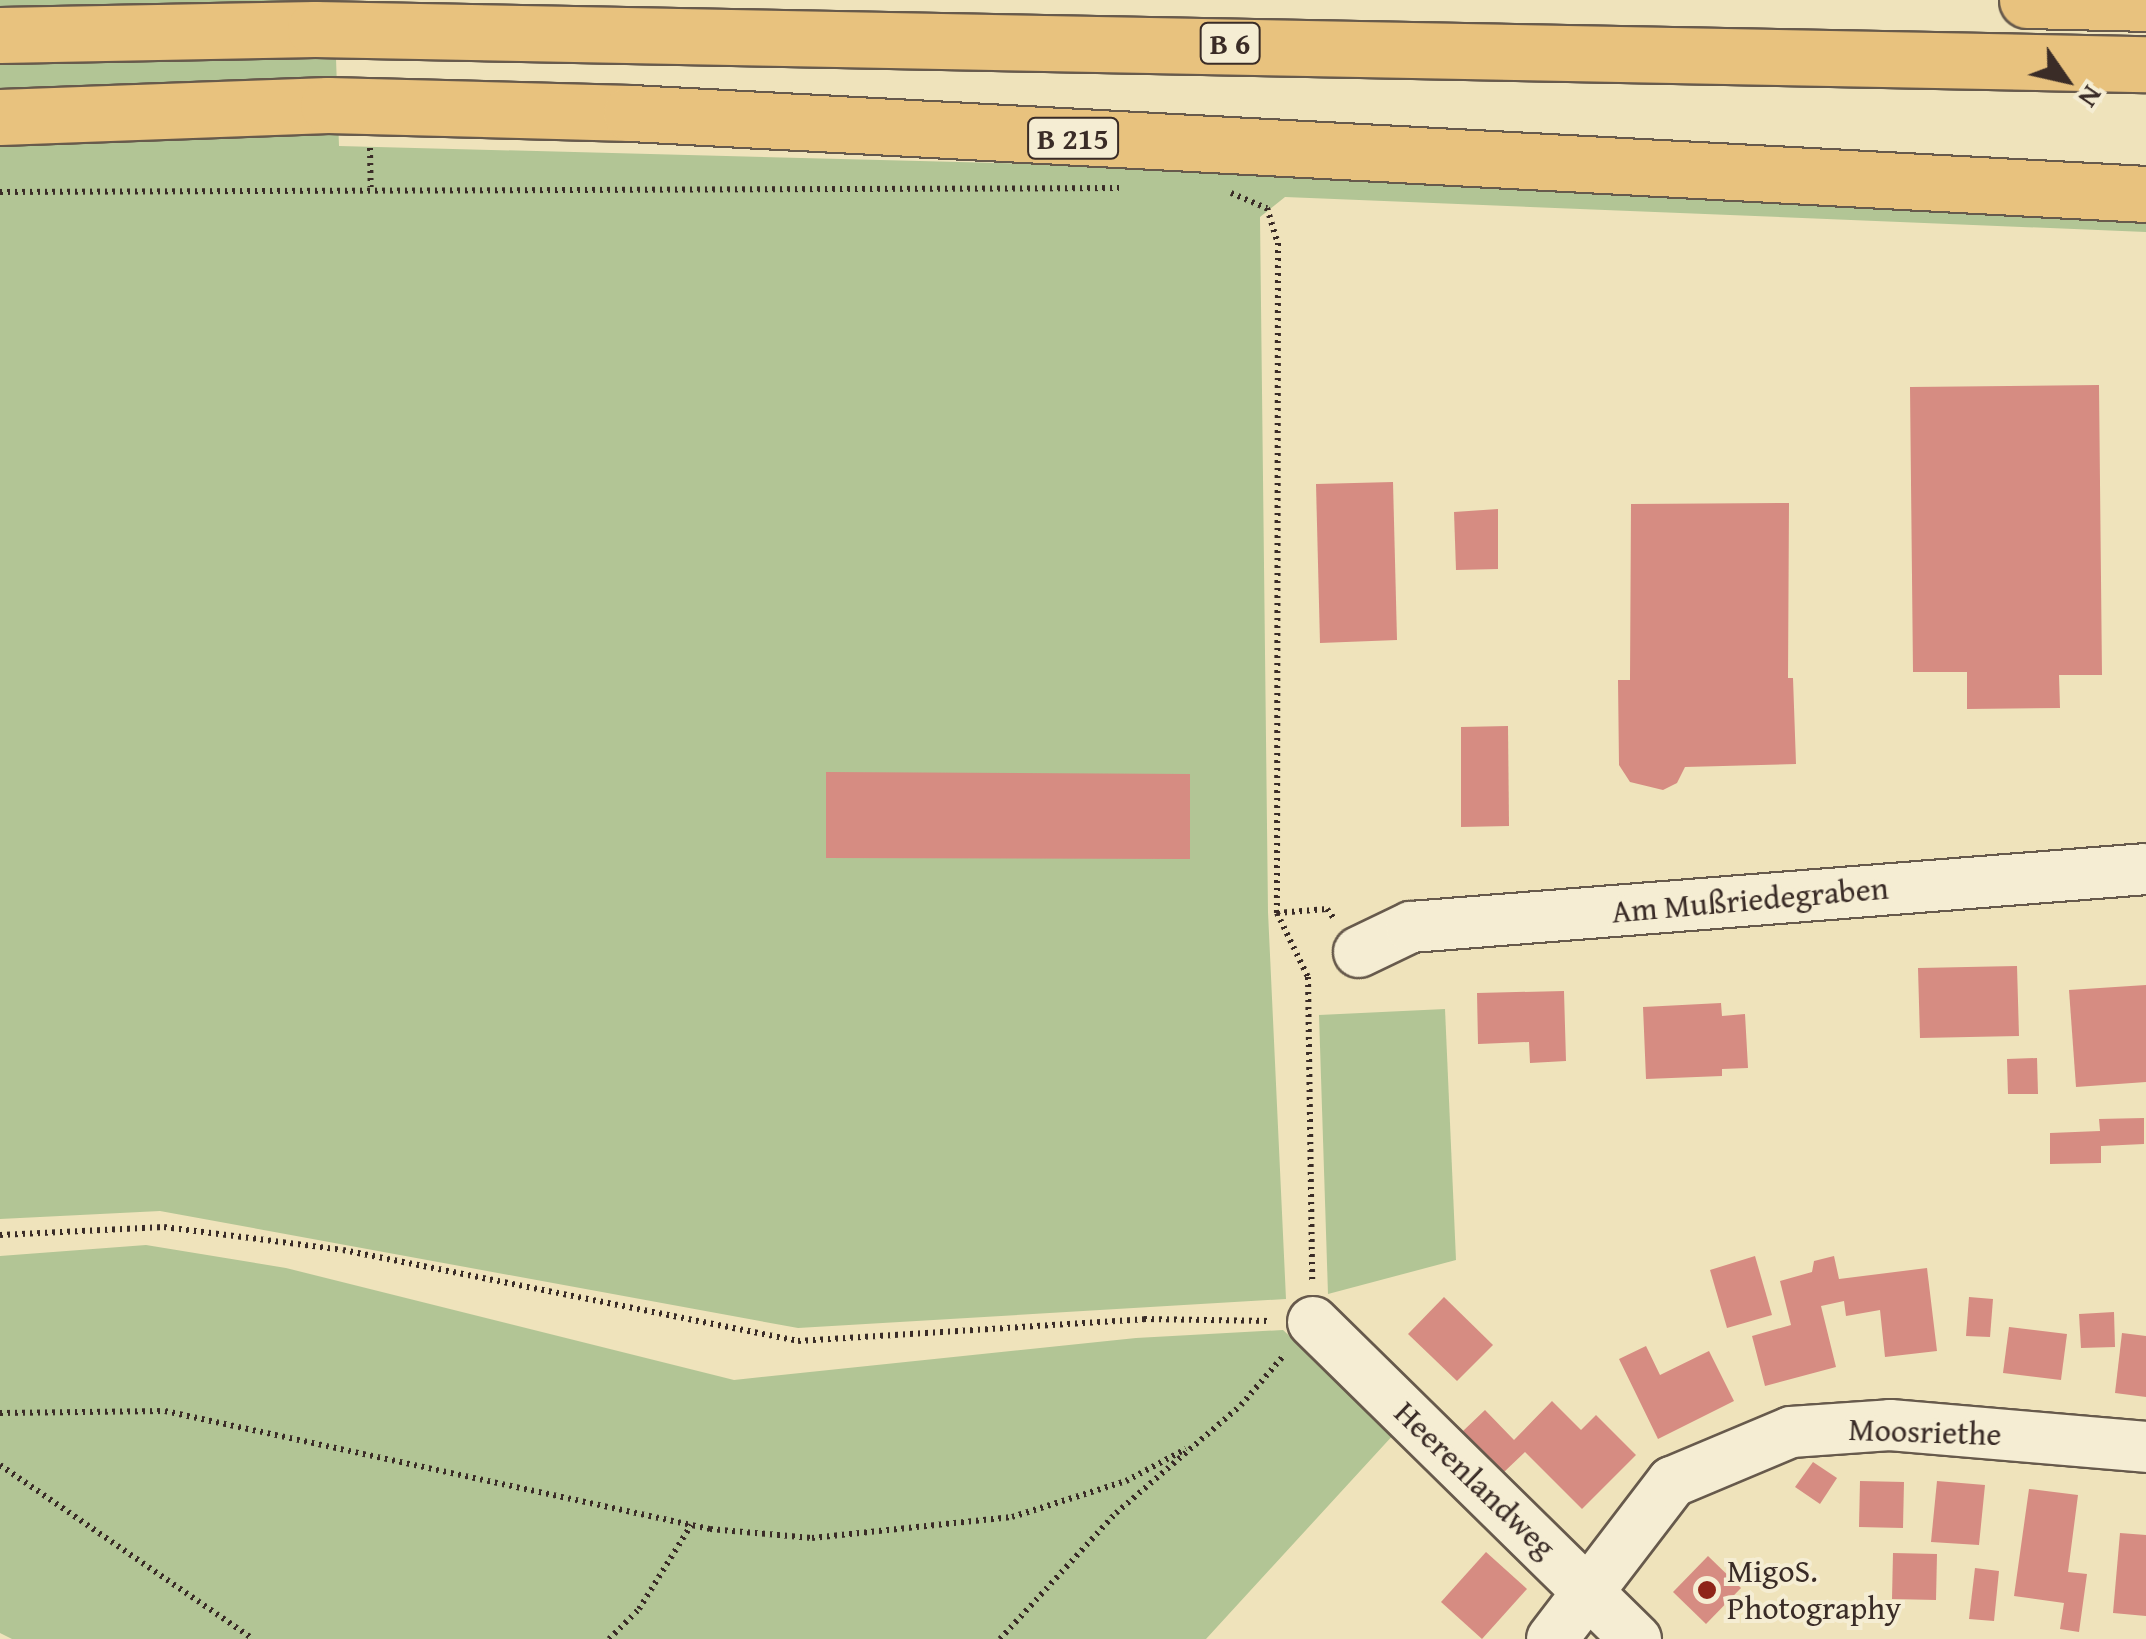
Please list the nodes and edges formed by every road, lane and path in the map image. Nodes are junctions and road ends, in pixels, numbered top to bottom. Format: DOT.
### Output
graph roads {
  1 [pos="2027,0"];
  2 [pos="2146,3"];
  3 [pos="0,35"];
  4 [pos="2146,64"];
  5 [pos="0,117"];
  6 [pos="370,147"];
  7 [pos="371,187"];
  8 [pos="1138,188"];
  9 [pos="1216,188"];
  10 [pos="0,192"];
  11 [pos="2146,194"];
  12 [pos="2146,869"];
  13 [pos="1277,913"];
  14 [pos="1359,952"];
  15 [pos="0,1234"];
  16 [pos="1313,1322"];
  17 [pos="0,1413"];
  18 [pos="1197,1444"];
  19 [pos="2146,1447"];
  20 [pos="0,1465"];
  21 [pos="691,1525"];
  22 [pos="1586,1591"];
  23 [pos="252,1639"];
  24 [pos="610,1639"];
  25 [pos="1000,1639"];
  26 [pos="1552,1639"];
  27 [pos="1636,1639"];
  1 -- 2 [label="main road"];
  3 -- 4 [label="main road, B 6"];
  5 -- 11 [label="main road, B 215"];
  6 -- 7 [label="path"];
  7 -- 8 [label="path"];
  7 -- 10 [label="path"];
  9 -- 13 [label="path"];
  12 -- 14 [label="street, Am Mußriedegraben"];
  13 -- 14 [label="path"];
  13 -- 16 [label="path"];
  15 -- 16 [label="path"];
  16 -- 18 [label="path"];
  16 -- 22 [label="street, Heerenlandweg"];
  17 -- 21 [label="path"];
  18 -- 21 [label="path"];
  18 -- 25 [label="path"];
  19 -- 22 [label="street, Moosriethe"];
  20 -- 23 [label="path"];
  21 -- 24 [label="path"];
  22 -- 26 [label="street, Moosriethe"];
  22 -- 27 [label="street, Heerenlandweg"];
}
